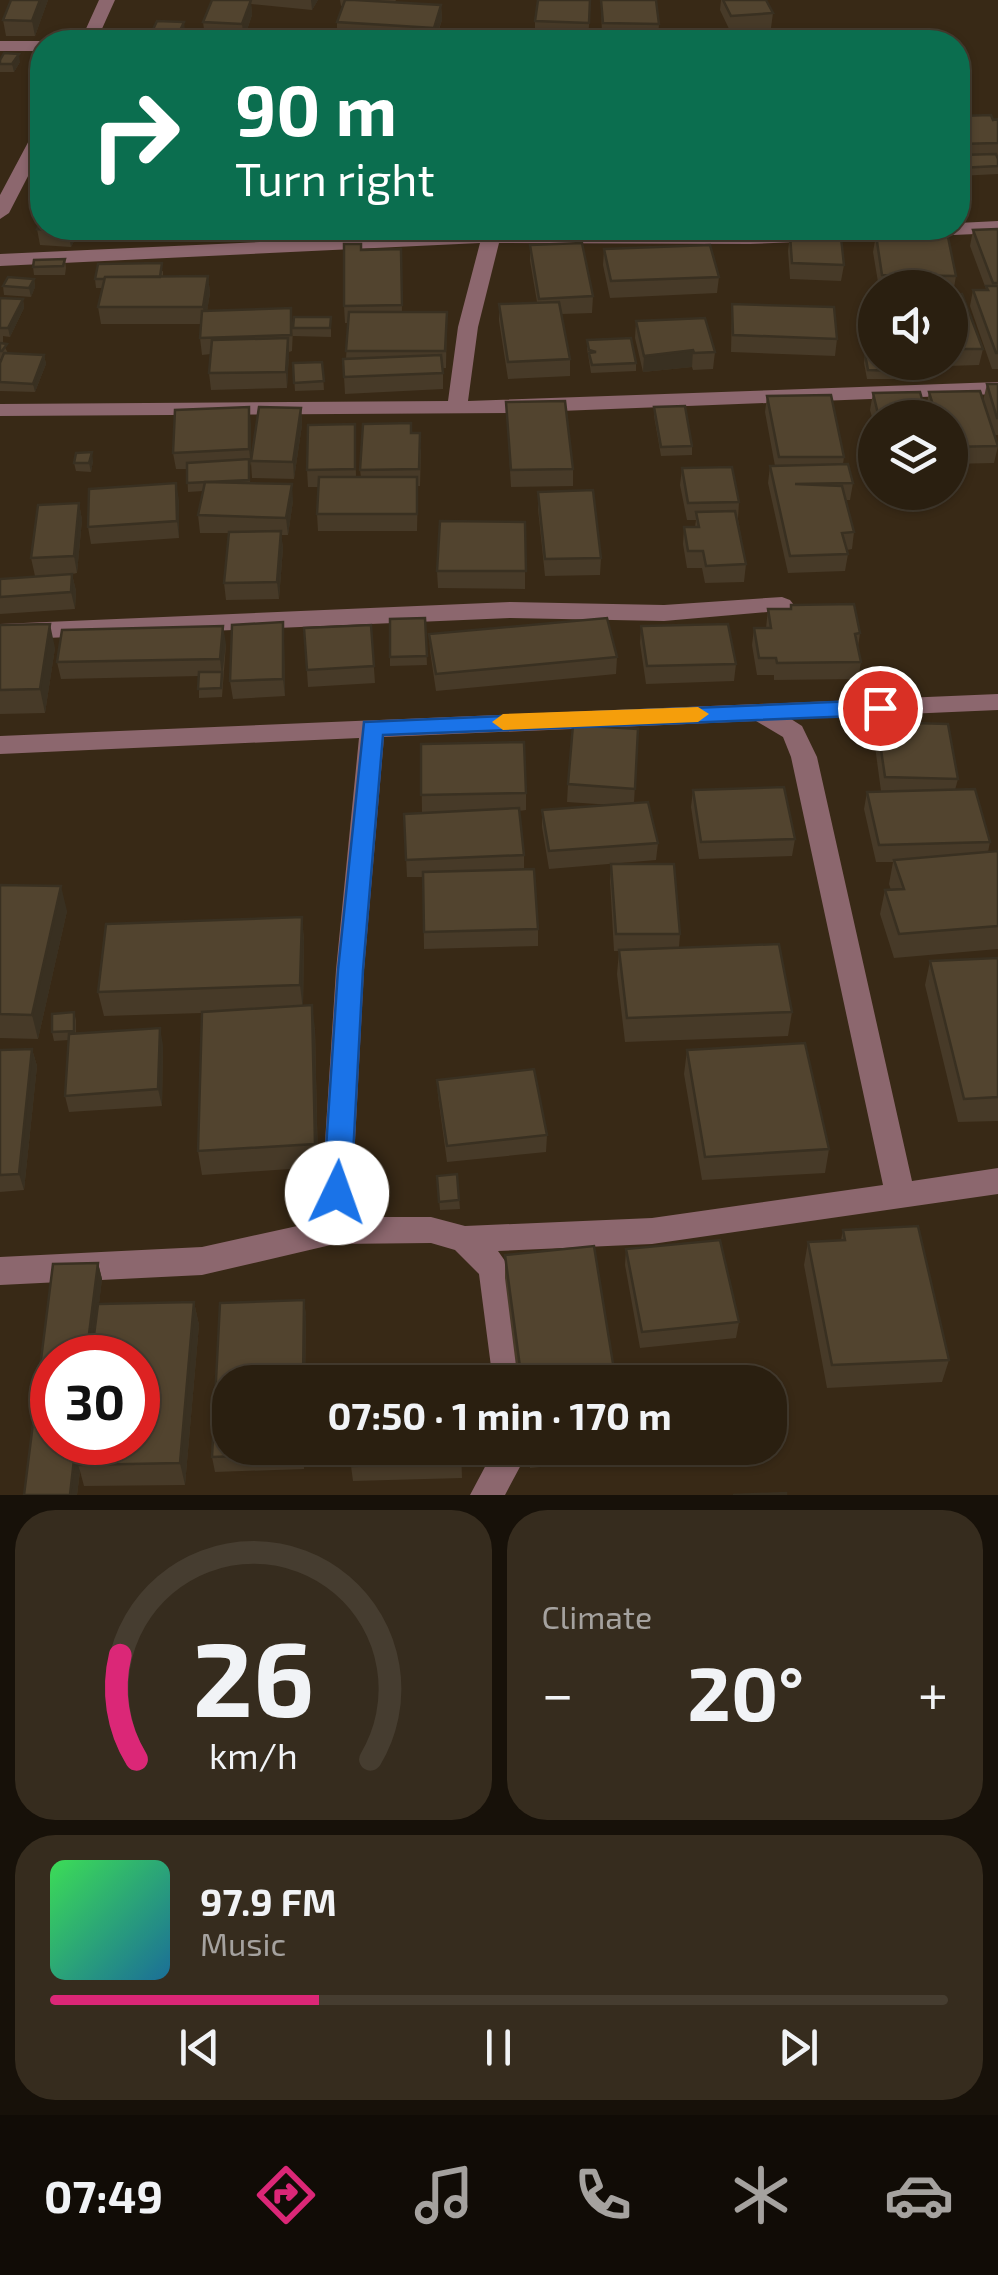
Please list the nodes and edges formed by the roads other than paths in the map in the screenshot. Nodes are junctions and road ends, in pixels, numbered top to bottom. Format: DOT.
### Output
graph roads {
  1 [pos="107,0"];
  2 [pos="93,30"];
  3 [pos="0,46"];
  4 [pos="30,46"];
  5 [pos="30,156"];
  6 [pos="0,212"];
  7 [pos="998,227"];
  8 [pos="970,228"];
  9 [pos="350,240"];
  10 [pos="488,240"];
  11 [pos="0,260"];
  12 [pos="998,388"];
  13 [pos="458,408"];
  14 [pos="0,410"];
  15 [pos="782,605"];
  16 [pos="0,632"];
  17 [pos="998,702"];
  18 [pos="762,714"];
  19 [pos="372,728"];
  20 [pos="0,744"];
  21 [pos="998,1181"];
  22 [pos="900,1196"];
  23 [pos="335,1230"];
  24 [pos="465,1239"];
  25 [pos="0,1271"];
  26 [pos="506,1365"];
  27 [pos="504,1465"];
  28 [pos="487,1495"];
  1 -- 2 [label="street"];
  3 -- 4 [label="street"];
  5 -- 6 [label="street"];
  7 -- 8 [label="street"];
  9 -- 11 [label="street"];
  10 -- 13 [label="street"];
  12 -- 13 [label="street"];
  13 -- 14 [label="street"];
  15 -- 16 [label="street"];
  17 -- 18 [label="street"];
  18 -- 19 [label="street"];
  18 -- 22 [label="street"];
  19 -- 20 [label="street"];
  19 -- 23 [label="street"];
  21 -- 22 [label="street"];
  22 -- 24 [label="street"];
  23 -- 24 [label="street"];
  23 -- 25 [label="street"];
  24 -- 26 [label="street"];
  27 -- 28 [label="street"];
}
